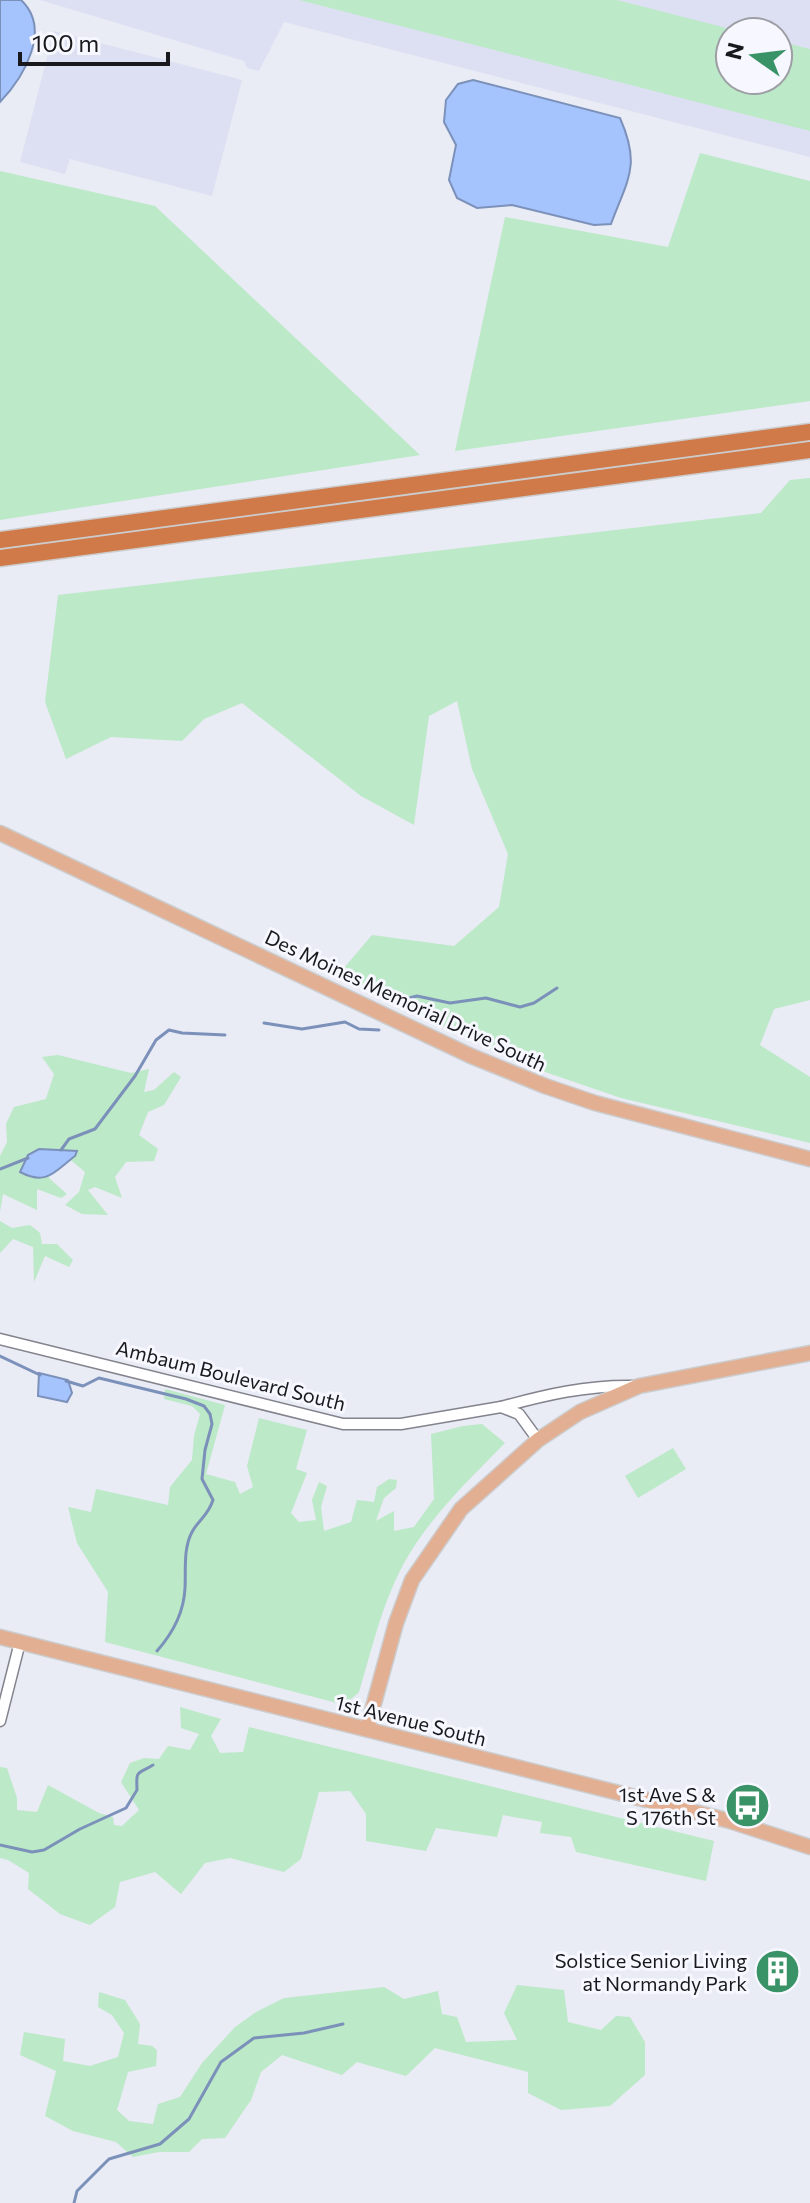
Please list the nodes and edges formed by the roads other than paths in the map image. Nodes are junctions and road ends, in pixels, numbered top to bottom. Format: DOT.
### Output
graph roads {
  1 [pos="810,432"];
  2 [pos="810,450"];
  3 [pos="0,540"];
  4 [pos="0,558"];
  5 [pos="0,833"];
  6 [pos="810,1159"];
  7 [pos="0,1339"];
  8 [pos="810,1353"];
  9 [pos="639,1386"];
  10 [pos="501,1407"];
  11 [pos="538,1440"];
  12 [pos="0,1637"];
  13 [pos="20,1642"];
  14 [pos="0,1721"];
  15 [pos="367,1729"];
  16 [pos="810,1847"];
  1 -- 3 [label="highway"];
  2 -- 4 [label="highway"];
  5 -- 6 [label="main road, Des Moines Memorial Drive South"];
  7 -- 10 [label="street, Ambaum Boulevard South"];
  8 -- 9 [label="main road, Ambaum Boulevard South"];
  9 -- 10 [label="street, Ambaum Boulevard South"];
  9 -- 11 [label="main road"];
  10 -- 11 [label="street"];
  11 -- 15 [label="main road"];
  12 -- 13 [label="main road, 1st Avenue South"];
  13 -- 14 [label="street"];
  13 -- 15 [label="main road, 1st Avenue South"];
  15 -- 16 [label="main road, 1st Avenue South"];
}
